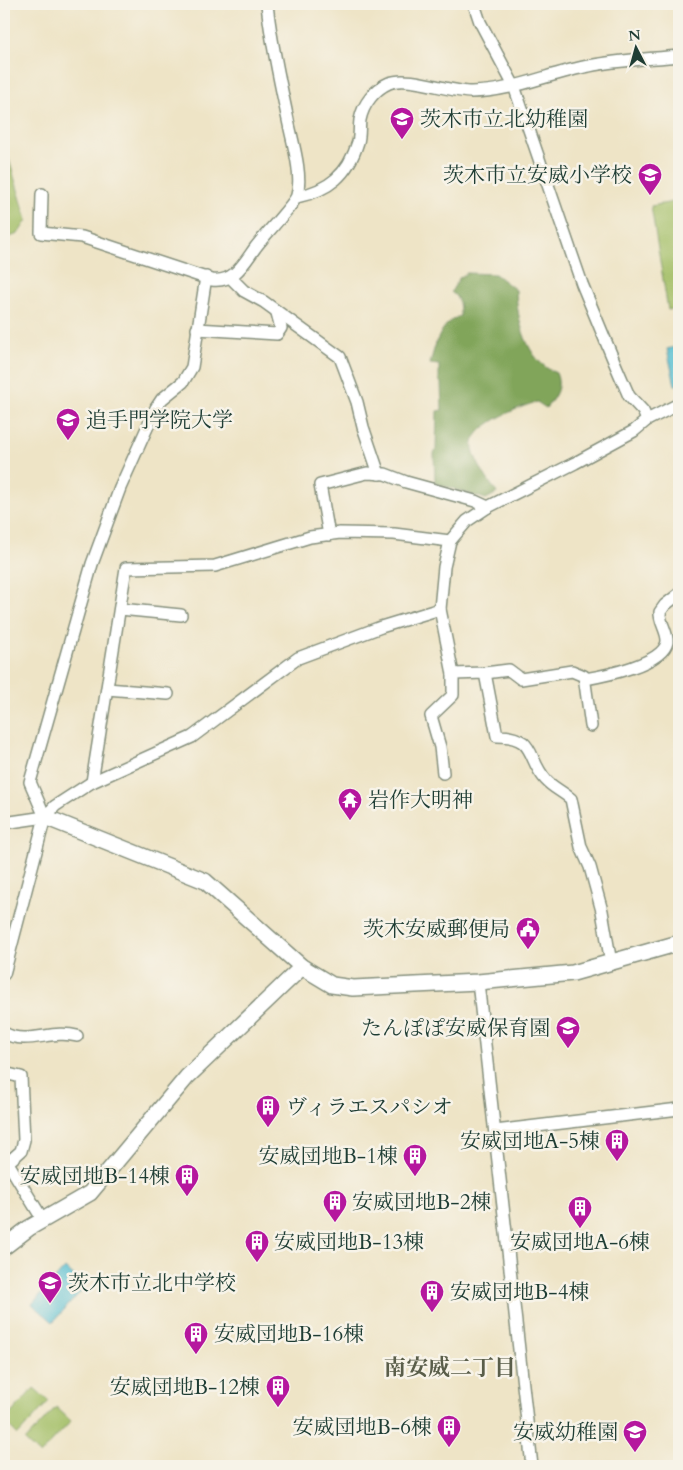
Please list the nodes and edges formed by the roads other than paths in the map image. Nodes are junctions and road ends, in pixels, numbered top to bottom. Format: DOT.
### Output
graph roads {
  1 [pos="267,4"];
  2 [pos="474,4"];
  3 [pos="679,56"];
  4 [pos="514,86"];
  5 [pos="42,194"];
  6 [pos="297,197"];
  7 [pos="206,277"];
  8 [pos="230,277"];
  9 [pos="277,313"];
  10 [pos="197,329"];
  11 [pos="679,404"];
  12 [pos="647,420"];
  13 [pos="379,474"];
  14 [pos="488,507"];
  15 [pos="329,535"];
  16 [pos="450,541"];
  17 [pos="679,594"];
  18 [pos="120,609"];
  19 [pos="440,609"];
  20 [pos="181,616"];
  21 [pos="485,673"];
  22 [pos="453,674"];
  23 [pos="585,679"];
  24 [pos="107,689"];
  25 [pos="168,694"];
  26 [pos="591,726"];
  27 [pos="443,773"];
  28 [pos="92,782"];
  29 [pos="45,817"];
  30 [pos="4,823"];
  31 [pos="679,943"];
  32 [pos="611,963"];
  33 [pos="302,966"];
  34 [pos="4,974"];
  35 [pos="478,982"];
  36 [pos="4,1033"];
  37 [pos="77,1036"];
  38 [pos="4,1073"];
  39 [pos="679,1110"];
  40 [pos="495,1131"];
  41 [pos="6,1165"];
  42 [pos="44,1220"];
  43 [pos="4,1247"];
  44 [pos="532,1466"];
  1 -- 6 [label="street"];
  2 -- 4 [label="street"];
  3 -- 4 [label="street"];
  4 -- 6 [label="street"];
  4 -- 12 [label="street"];
  5 -- 7 [label="street"];
  6 -- 8 [label="street"];
  7 -- 8 [label="street"];
  7 -- 10 [label="street"];
  8 -- 9 [label="street"];
  9 -- 10 [label="street"];
  9 -- 13 [label="street"];
  10 -- 29 [label="street"];
  11 -- 12 [label="street"];
  12 -- 14 [label="street"];
  13 -- 14 [label="street"];
  13 -- 15 [label="street"];
  14 -- 16 [label="street"];
  15 -- 16 [label="street"];
  15 -- 18 [label="street"];
  16 -- 19 [label="street"];
  17 -- 23 [label="street"];
  18 -- 20 [label="street"];
  18 -- 24 [label="street"];
  19 -- 22 [label="street"];
  19 -- 28 [label="street"];
  21 -- 22 [label="street"];
  21 -- 23 [label="street"];
  21 -- 32 [label="street"];
  22 -- 27 [label="street"];
  23 -- 26 [label="street"];
  24 -- 25 [label="street"];
  24 -- 28 [label="street"];
  28 -- 29 [label="street"];
  29 -- 30 [label="street"];
  29 -- 33 [label="street"];
  29 -- 34 [label="street"];
  31 -- 32 [label="street"];
  32 -- 35 [label="street"];
  33 -- 35 [label="street"];
  33 -- 42 [label="street"];
  35 -- 40 [label="street"];
  36 -- 37 [label="street"];
  38 -- 41 [label="street"];
  39 -- 40 [label="street"];
  40 -- 44 [label="street"];
  41 -- 42 [label="street"];
  42 -- 43 [label="street"];
}
